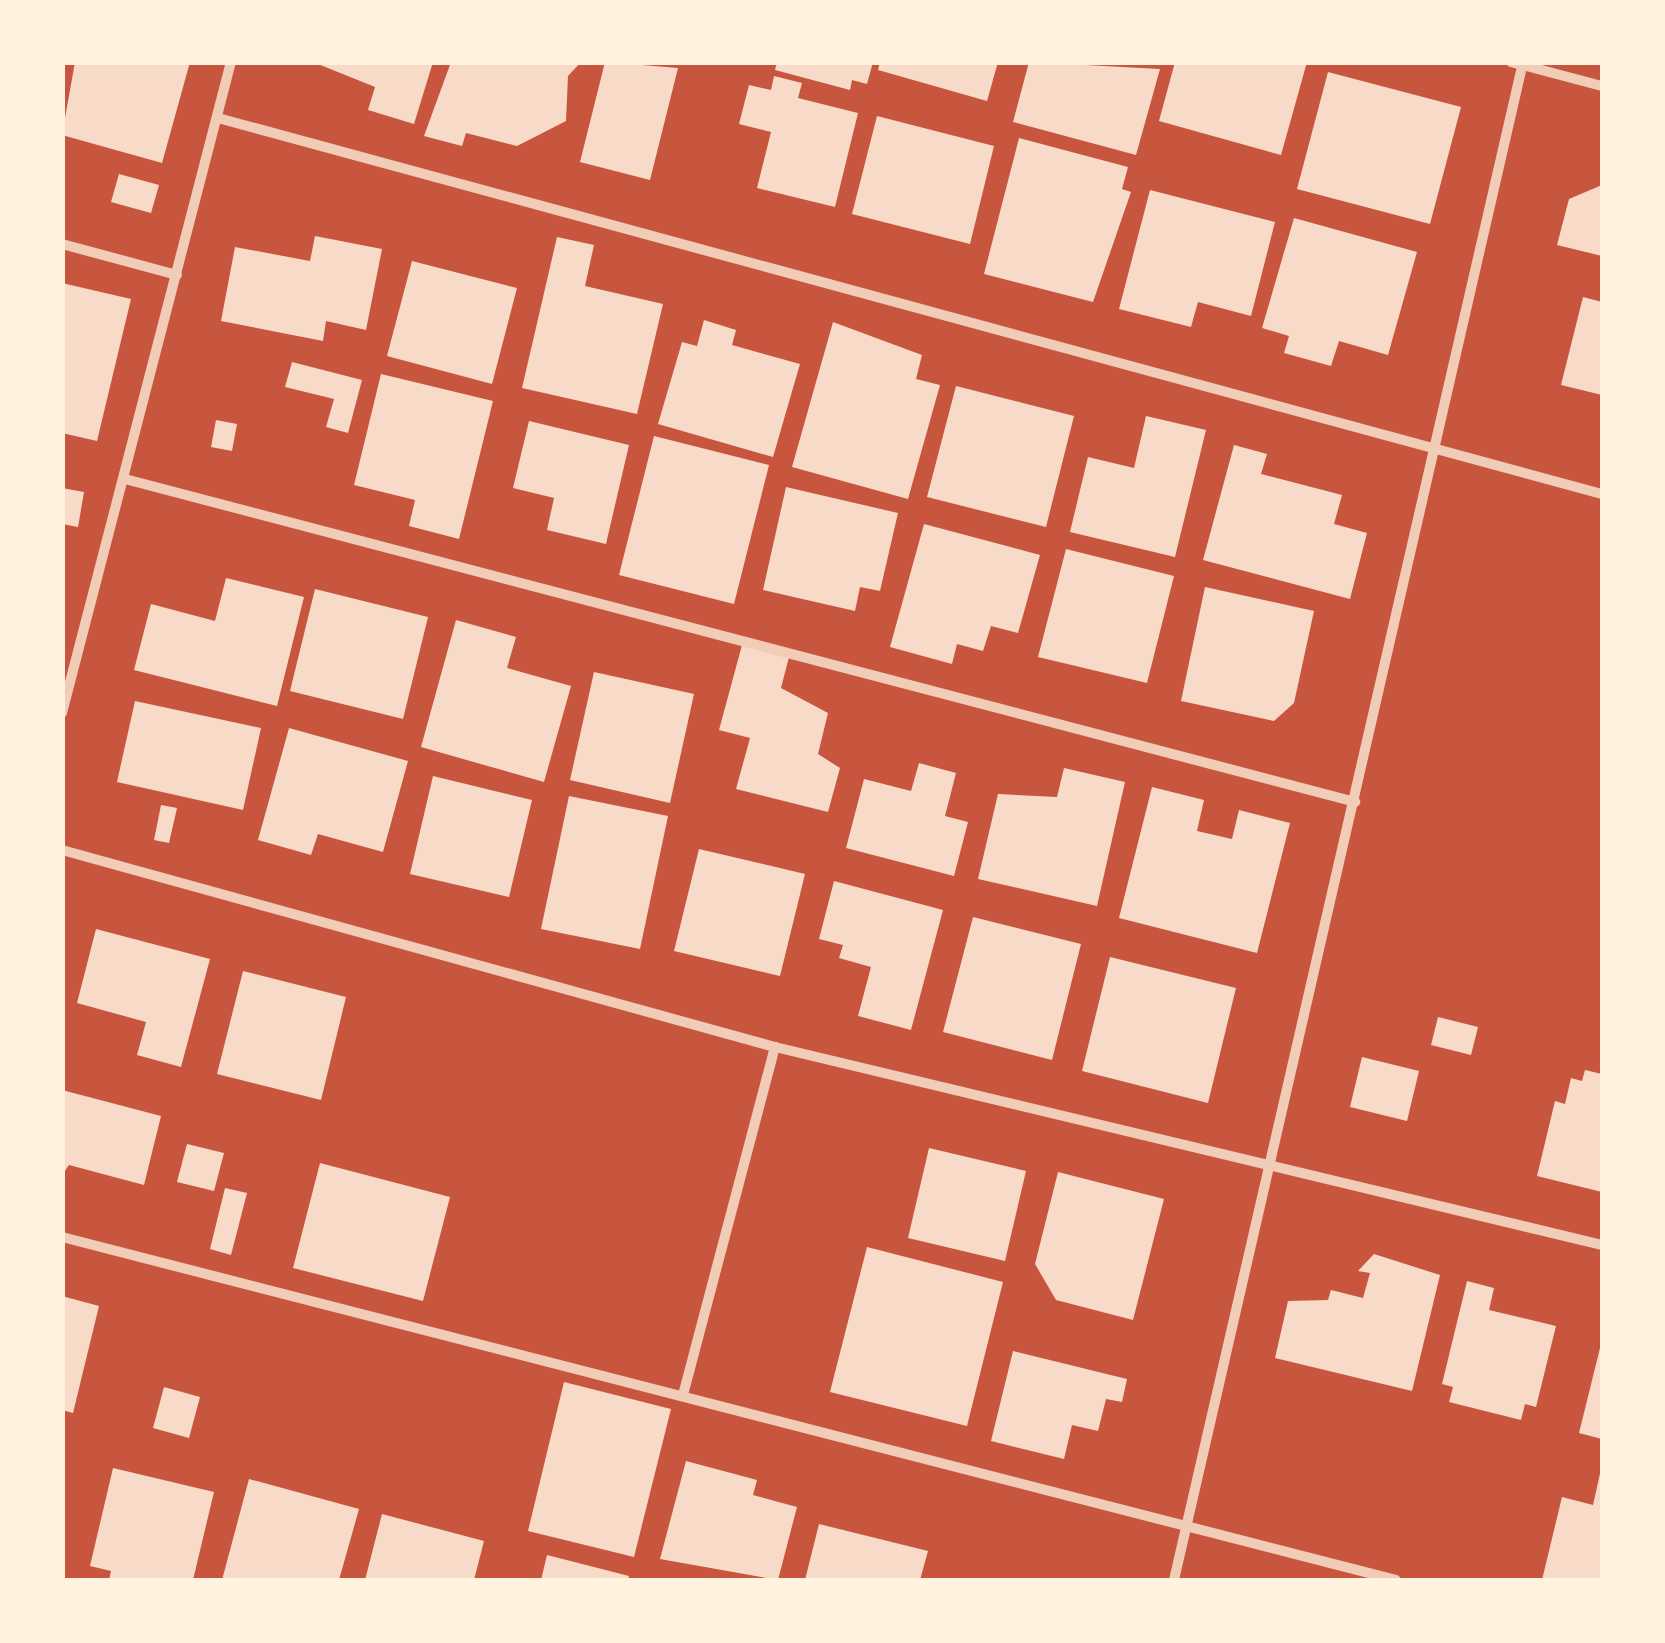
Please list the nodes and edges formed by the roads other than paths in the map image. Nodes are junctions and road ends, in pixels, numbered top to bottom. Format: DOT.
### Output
graph roads {
  1 [pos="231,62"];
  2 [pos="1518,63"];
  3 [pos="1602,86"];
  4 [pos="218,118"];
  5 [pos="62,244"];
  6 [pos="177,275"];
  7 [pos="1434,450"];
  8 [pos="125,479"];
  9 [pos="1602,494"];
  10 [pos="67,680"];
  11 [pos="62,713"];
  12 [pos="1355,802"];
  13 [pos="62,850"];
  14 [pos="775,1047"];
  15 [pos="1276,1166"];
  16 [pos="62,1237"];
  17 [pos="1602,1245"];
  18 [pos="683,1395"];
  19 [pos="1187,1528"];
  20 [pos="1174,1580"];
  21 [pos="1396,1580"];
  1 -- 4 [label="street"];
  2 -- 3 [label="street"];
  2 -- 7 [label="street"];
  4 -- 6 [label="street"];
  4 -- 7 [label="street"];
  5 -- 6 [label="street"];
  6 -- 8 [label="street"];
  7 -- 9 [label="street"];
  7 -- 12 [label="street"];
  8 -- 10 [label="street"];
  8 -- 12 [label="street"];
  10 -- 11 [label="street"];
  12 -- 15 [label="street"];
  13 -- 14 [label="street"];
  14 -- 15 [label="street"];
  14 -- 18 [label="street"];
  15 -- 17 [label="street"];
  15 -- 19 [label="street"];
  16 -- 18 [label="street"];
  18 -- 19 [label="street"];
  19 -- 20 [label="street"];
  19 -- 21 [label="street"];
}
